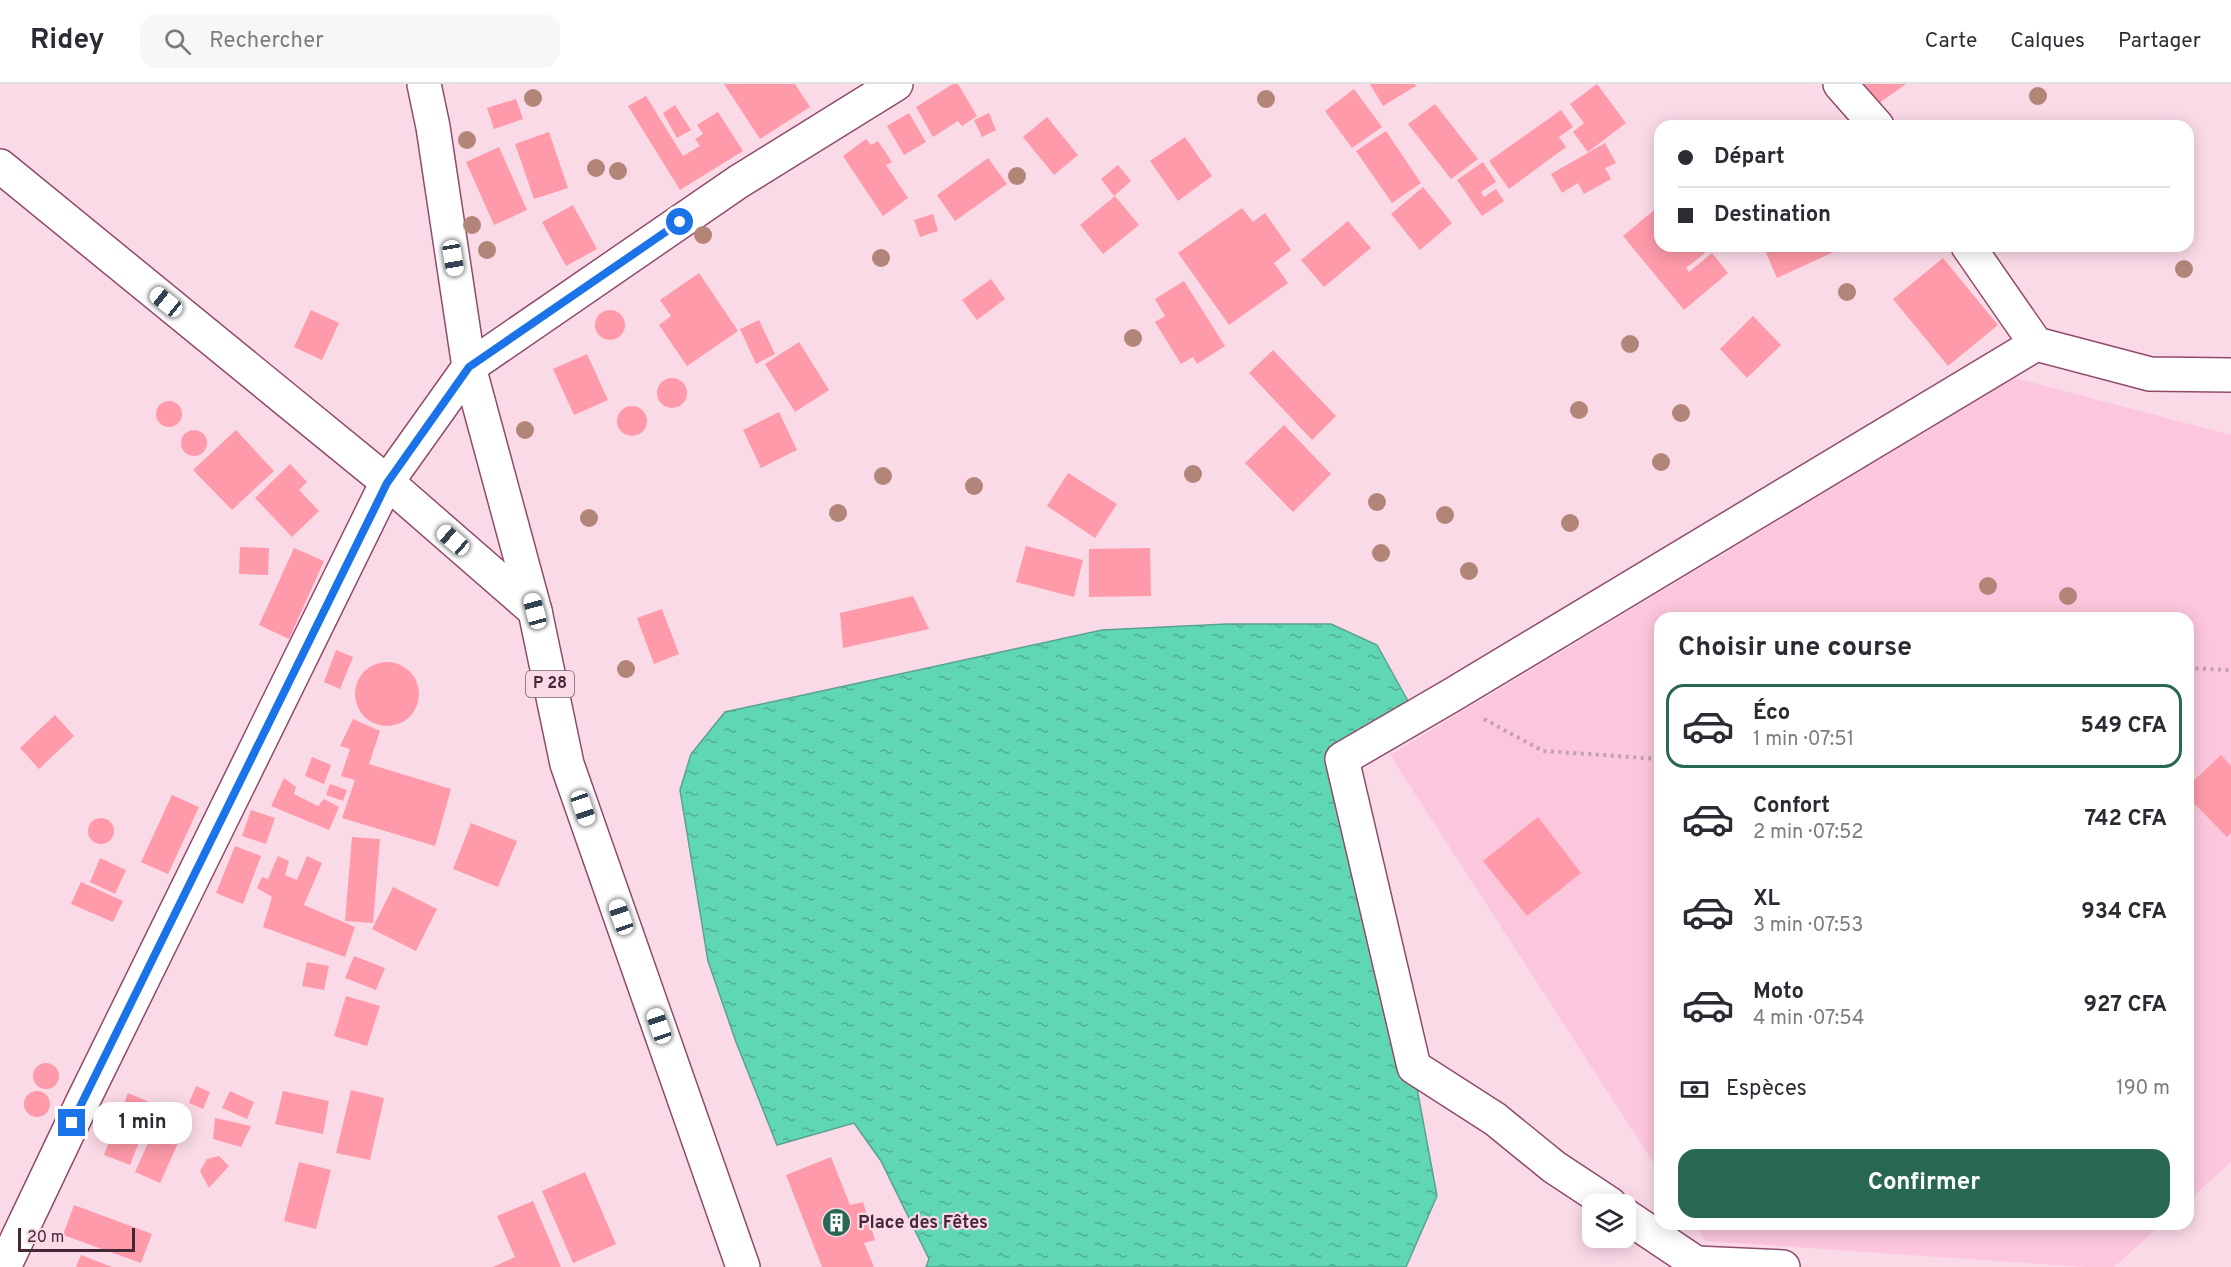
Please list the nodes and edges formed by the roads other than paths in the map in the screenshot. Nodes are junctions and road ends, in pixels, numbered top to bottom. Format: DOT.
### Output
graph roads {
  1 [pos="424,84"];
  2 [pos="896,84"];
  3 [pos="1840,84"];
  4 [pos="1871,120"];
  5 [pos="0,166"];
  6 [pos="1972,252"];
  7 [pos="2036,344"];
  8 [pos="469,367"];
  9 [pos="2231,375"];
  10 [pos="387,483"];
  11 [pos="535,611"];
  12 [pos="1595,1194"];
  13 [pos="1636,1223"];
  14 [pos="4,1267"];
  15 [pos="743,1267"];
  16 [pos="1783,1267"];
  1 -- 8 [label="street, P 28"];
  2 -- 8 [label="street"];
  3 -- 4 [label="street"];
  5 -- 10 [label="street"];
  6 -- 7 [label="street"];
  7 -- 9 [label="street"];
  7 -- 12 [label="street"];
  8 -- 10 [label="street"];
  8 -- 11 [label="street, P 28"];
  10 -- 11 [label="street"];
  10 -- 14 [label="street"];
  11 -- 15 [label="street, P 28"];
  13 -- 16 [label="street"];
}
